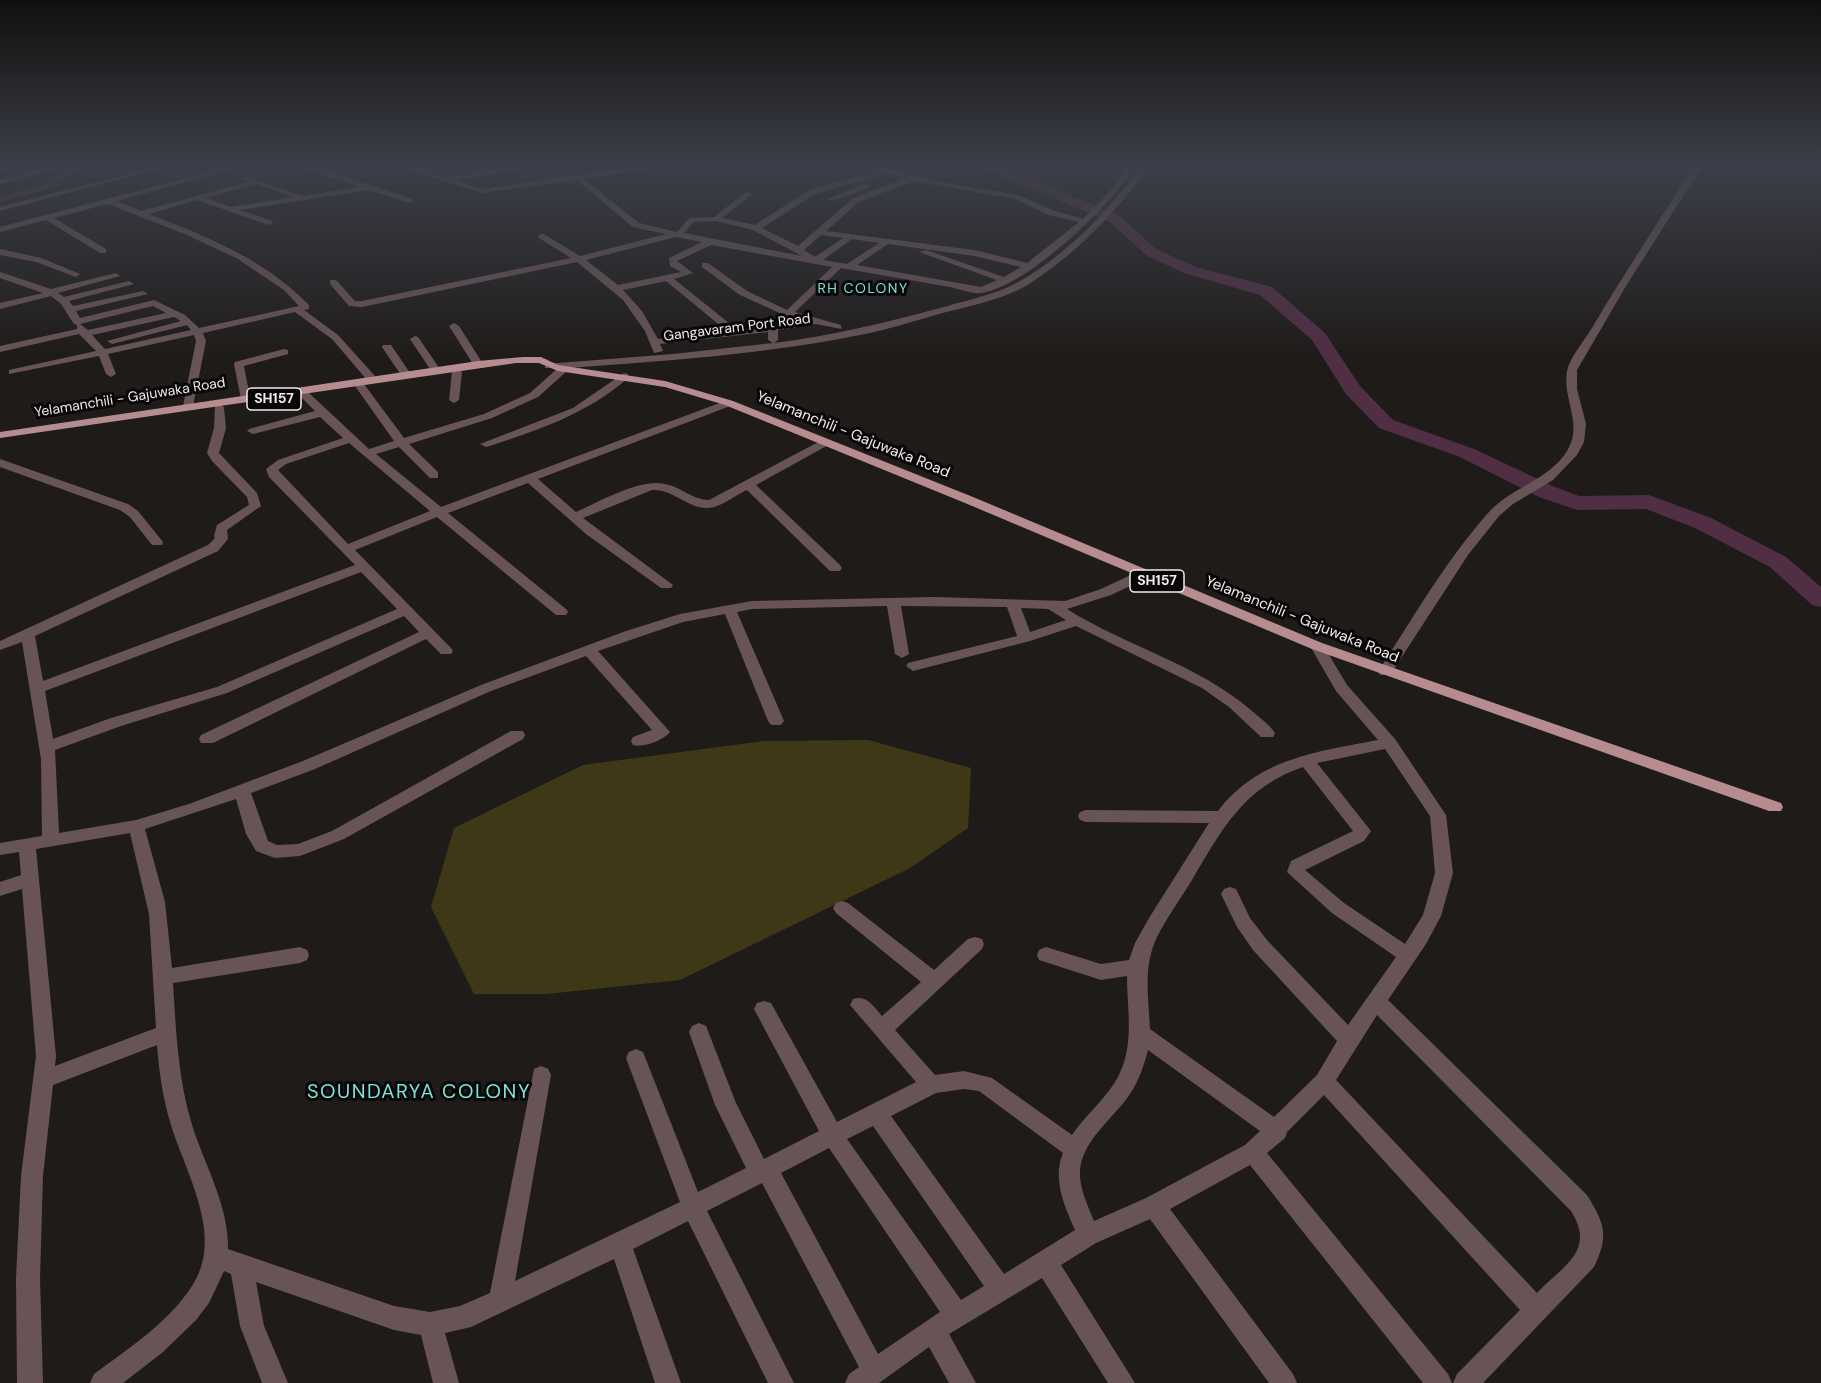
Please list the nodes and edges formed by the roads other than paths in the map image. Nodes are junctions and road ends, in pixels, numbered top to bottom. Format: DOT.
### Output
graph roads {
  1 [pos="64,228"];
  2 [pos="170,228"];
  3 [pos="646,228"];
  4 [pos="684,228"];
  5 [pos="756,228"];
  6 [pos="823,228"];
  7 [pos="1073,228"];
  8 [pos="1093,228"];
  9 [pos="1659,228"];
  10 [pos="818,232"];
  11 [pos="676,235"];
  12 [pos="542,236"];
  13 [pos="851,236"];
  14 [pos="887,241"];
  15 [pos="710,242"];
  16 [pos="913,244"];
  17 [pos="799,250"];
  18 [pos="103,251"];
  19 [pos="0,252"];
  20 [pos="579,259"];
  21 [pos="38,260"];
  22 [pos="815,261"];
  23 [pos="1020,263"];
  24 [pos="705,265"];
  25 [pos="839,265"];
  26 [pos="850,266"];
  27 [pos="0,269"];
  28 [pos="102,269"];
  29 [pos="76,274"];
  30 [pos="0,275"];
  31 [pos="116,276"];
  32 [pos="997,277"];
  33 [pos="668,278"];
  34 [pos="333,282"];
  35 [pos="129,284"];
  36 [pos="617,288"];
  37 [pos="983,290"];
  38 [pos="52,292"];
  39 [pos="143,294"];
  40 [pos="63,300"];
  41 [pos="154,303"];
  42 [pos="0,306"];
  43 [pos="72,309"];
  44 [pos="298,310"];
  45 [pos="786,313"];
  46 [pos="173,314"];
  47 [pos="883,318"];
  48 [pos="817,321"];
  49 [pos="189,322"];
  50 [pos="893,324"];
  51 [pos="454,326"];
  52 [pos="838,327"];
  53 [pos="81,329"];
  54 [pos="199,333"];
  55 [pos="738,334"];
  56 [pos="773,334"];
  57 [pos="416,339"];
  58 [pos="656,346"];
  59 [pos="387,347"];
  60 [pos="0,348"];
  61 [pos="98,349"];
  62 [pos="284,352"];
  63 [pos="478,364"];
  64 [pos="551,365"];
  65 [pos="435,369"];
  66 [pos="617,370"];
  67 [pos="13,372"];
  68 [pos="457,372"];
  69 [pos="405,373"];
  70 [pos="111,374"];
  71 [pos="371,378"];
  72 [pos="360,386"];
  73 [pos="305,395"];
  74 [pos="245,398"];
  75 [pos="454,400"];
  76 [pos="729,403"];
  77 [pos="188,406"];
  78 [pos="219,408"];
  79 [pos="321,412"];
  80 [pos="253,431"];
  81 [pos="0,435"];
  82 [pos="350,439"];
  83 [pos="401,442"];
  84 [pos="826,442"];
  85 [pos="0,443"];
  86 [pos="486,444"];
  87 [pos="368,453"];
  88 [pos="0,463"];
  89 [pos="434,476"];
  90 [pos="529,477"];
  91 [pos="749,485"];
  92 [pos="438,512"];
  93 [pos="575,517"];
  94 [pos="158,542"];
  95 [pos="346,549"];
  96 [pos="362,567"];
  97 [pos="835,568"];
  98 [pos="1142,575"];
  99 [pos="666,585"];
  100 [pos="893,602"];
  101 [pos="1013,604"];
  102 [pos="1052,605"];
  103 [pos="729,608"];
  104 [pos="405,610"];
  105 [pos="561,612"];
  106 [pos="1077,621"];
  107 [pos="428,633"];
  108 [pos="28,634"];
  109 [pos="1025,638"];
  110 [pos="0,646"];
  111 [pos="1317,646"];
  112 [pos="589,650"];
  113 [pos="446,651"];
  114 [pos="902,654"];
  115 [pos="913,666"];
  116 [pos="1385,672"];
  117 [pos="37,689"];
  118 [pos="776,721"];
  119 [pos="1267,733"];
  120 [pos="517,735"];
  121 [pos="207,739"];
  122 [pos="639,741"];
  123 [pos="1389,743"];
  124 [pos="47,747"];
  125 [pos="1307,761"];
  126 [pos="242,792"];
  127 [pos="1775,807"];
  128 [pos="1086,816"];
  129 [pos="1222,817"];
  130 [pos="136,826"];
  131 [pos="51,842"];
  132 [pos="27,845"];
  133 [pos="0,849"];
  134 [pos="31,879"];
  135 [pos="0,889"];
  136 [pos="1230,894"];
  137 [pos="842,908"];
  138 [pos="975,944"];
  139 [pos="300,955"];
  140 [pos="1046,955"];
  141 [pos="1407,955"];
  142 [pos="1137,966"];
  143 [pos="162,977"];
  144 [pos="934,981"];
  145 [pos="1375,1000"];
  146 [pos="860,1005"];
  147 [pos="764,1009"];
  148 [pos="882,1029"];
  149 [pos="699,1032"];
  150 [pos="165,1034"];
  151 [pos="1142,1035"];
  152 [pos="1349,1040"];
  153 [pos="636,1058"];
  154 [pos="542,1075"];
  155 [pos="44,1078"];
  156 [pos="1324,1081"];
  157 [pos="931,1085"];
  158 [pos="876,1113"];
  159 [pos="1277,1131"];
  160 [pos="832,1135"];
  161 [pos="1074,1149"];
  162 [pos="1253,1152"];
  163 [pos="763,1171"];
  164 [pos="1155,1206"];
  165 [pos="693,1207"];
  166 [pos="1088,1235"];
  167 [pos="620,1244"];
  168 [pos="216,1257"];
  169 [pos="1044,1261"];
  170 [pos="241,1266"];
  171 [pos="1001,1290"];
  172 [pos="500,1301"];
  173 [pos="1537,1310"];
  174 [pos="957,1316"];
  175 [pos="430,1324"];
  176 [pos="933,1330"];
  177 [pos="866,1377"];
  178 [pos="30,1383"];
  179 [pos="104,1383"];
  180 [pos="275,1383"];
  181 [pos="446,1383"];
  182 [pos="668,1383"];
  183 [pos="781,1383"];
  184 [pos="963,1383"];
  185 [pos="1122,1383"];
  186 [pos="1284,1383"];
  187 [pos="1439,1383"];
  188 [pos="1466,1383"];
  1 -- 18 [label="street"];
  2 -- 44 [label="street"];
  3 -- 11 [label="street"];
  4 -- 11 [label="street"];
  5 -- 17 [label="street"];
  6 -- 10 [label="street"];
  7 -- 23 [label="street, Gangavaram Port Road"];
  8 -- 50 [label="street, Gangavaram Port Road"];
  9 -- 116 [label="street"];
  10 -- 13 [label="street"];
  10 -- 17 [label="street"];
  11 -- 15 [label="street"];
  11 -- 20 [label="street"];
  12 -- 20 [label="street"];
  13 -- 14 [label="street"];
  13 -- 22 [label="street"];
  14 -- 16 [label="street"];
  14 -- 26 [label="street"];
  15 -- 22 [label="street"];
  15 -- 33 [label="street"];
  16 -- 23 [label="street"];
  16 -- 32 [label="street"];
  17 -- 22 [label="street"];
  19 -- 21 [label="street"];
  20 -- 34 [label="street"];
  20 -- 36 [label="street"];
  21 -- 27 [label="street"];
  21 -- 29 [label="street"];
  22 -- 25 [label="street"];
  23 -- 32 [label="street, Gangavaram Port Road"];
  24 -- 45 [label="street"];
  25 -- 26 [label="street"];
  25 -- 45 [label="street"];
  26 -- 37 [label="street"];
  28 -- 31 [label="street"];
  30 -- 38 [label="street"];
  31 -- 35 [label="street"];
  31 -- 38 [label="street"];
  32 -- 37 [label="street, Gangavaram Port Road"];
  33 -- 36 [label="street"];
  33 -- 55 [label="street"];
  35 -- 39 [label="street"];
  35 -- 40 [label="street"];
  36 -- 58 [label="street"];
  37 -- 47 [label="street, Gangavaram Port Road"];
  38 -- 40 [label="street"];
  38 -- 42 [label="street"];
  39 -- 41 [label="street"];
  39 -- 43 [label="street"];
  40 -- 43 [label="street"];
  41 -- 46 [label="street"];
  41 -- 53 [label="street"];
  43 -- 53 [label="street"];
  44 -- 54 [label="street"];
  44 -- 71 [label="street"];
  45 -- 48 [label="street"];
  45 -- 56 [label="street"];
  46 -- 49 [label="street"];
  46 -- 53 [label="street"];
  47 -- 50 [label="street"];
  47 -- 52 [label="street, Gangavaram Port Road"];
  48 -- 52 [label="street"];
  48 -- 56 [label="street"];
  49 -- 54 [label="street"];
  49 -- 61 [label="street"];
  50 -- 66 [label="street, Gangavaram Port Road"];
  51 -- 63 [label="street"];
  52 -- 56 [label="street, Gangavaram Port Road"];
  53 -- 60 [label="street"];
  53 -- 61 [label="street"];
  54 -- 61 [label="street"];
  54 -- 77 [label="street"];
  55 -- 56 [label="street"];
  55 -- 58 [label="street"];
  56 -- 58 [label="street, Gangavaram Port Road"];
  57 -- 65 [label="street"];
  58 -- 64 [label="street, Gangavaram Port Road"];
  59 -- 69 [label="street"];
  61 -- 67 [label="street"];
  61 -- 70 [label="street"];
  62 -- 74 [label="street"];
  63 -- 64 [label="main road, Yelamanchili - Gajuwaka Road / SH157"];
  63 -- 65 [label="main road, Yelamanchili - Gajuwaka Road / SH157"];
  64 -- 66 [label="main road, Yelamanchili - Gajuwaka Road / SH157"];
  64 -- 68 [label="main road, Yelamanchili - Gajuwaka Road / SH157"];
  64 -- 83 [label="street"];
  65 -- 69 [label="main road, Yelamanchili - Gajuwaka Road / SH157"];
  66 -- 76 [label="main road, Yelamanchili - Gajuwaka Road / SH157"];
  66 -- 86 [label="street"];
  68 -- 72 [label="main road, Yelamanchili - Gajuwaka Road / SH157"];
  68 -- 75 [label="street"];
  69 -- 71 [label="main road, Yelamanchili - Gajuwaka Road / SH157"];
  71 -- 74 [label="main road, Yelamanchili - Gajuwaka Road / SH157"];
  72 -- 73 [label="main road, Yelamanchili - Gajuwaka Road / SH157"];
  72 -- 83 [label="street"];
  73 -- 78 [label="main road, Yelamanchili - Gajuwaka Road / SH157"];
  73 -- 79 [label="street"];
  74 -- 77 [label="main road, Yelamanchili - Gajuwaka Road / SH157"];
  76 -- 84 [label="main road, Yelamanchili - Gajuwaka Road / SH157"];
  76 -- 90 [label="street"];
  77 -- 81 [label="main road, Yelamanchili - Gajuwaka Road / SH157"];
  78 -- 85 [label="main road, Yelamanchili - Gajuwaka Road / SH157"];
  78 -- 108 [label="street"];
  79 -- 80 [label="street"];
  79 -- 82 [label="street"];
  82 -- 87 [label="street"];
  82 -- 95 [label="street"];
  83 -- 87 [label="street"];
  83 -- 89 [label="street"];
  84 -- 91 [label="street"];
  84 -- 98 [label="main road, Yelamanchili - Gajuwaka Road / SH157"];
  87 -- 92 [label="street"];
  88 -- 94 [label="street"];
  90 -- 92 [label="street"];
  90 -- 93 [label="street"];
  91 -- 93 [label="street"];
  91 -- 97 [label="street"];
  92 -- 95 [label="street"];
  92 -- 105 [label="street"];
  93 -- 99 [label="street"];
  95 -- 96 [label="street"];
  96 -- 104 [label="street"];
  96 -- 117 [label="street"];
  98 -- 102 [label="street"];
  98 -- 111 [label="main road, Yelamanchili - Gajuwaka Road / SH157"];
  100 -- 101 [label="street"];
  100 -- 103 [label="street"];
  100 -- 114 [label="street"];
  101 -- 102 [label="street"];
  101 -- 109 [label="street"];
  102 -- 106 [label="street"];
  103 -- 112 [label="street"];
  103 -- 118 [label="street"];
  104 -- 107 [label="street"];
  104 -- 124 [label="street"];
  106 -- 109 [label="street"];
  106 -- 119 [label="street"];
  107 -- 113 [label="street"];
  107 -- 121 [label="street"];
  108 -- 110 [label="street"];
  108 -- 117 [label="street"];
  109 -- 115 [label="street"];
  111 -- 116 [label="main road, Yelamanchili - Gajuwaka Road / SH157"];
  111 -- 123 [label="street"];
  112 -- 122 [label="street"];
  112 -- 126 [label="street"];
  116 -- 127 [label="main road, Yelamanchili - Gajuwaka Road / SH157"];
  117 -- 124 [label="street"];
  120 -- 126 [label="street"];
  123 -- 125 [label="street"];
  123 -- 141 [label="street"];
  124 -- 131 [label="street"];
  125 -- 129 [label="street"];
  125 -- 141 [label="street"];
  126 -- 130 [label="street"];
  128 -- 129 [label="street"];
  129 -- 142 [label="street"];
  130 -- 131 [label="street"];
  130 -- 143 [label="street"];
  131 -- 132 [label="street"];
  132 -- 133 [label="street"];
  132 -- 134 [label="street"];
  134 -- 135 [label="street"];
  134 -- 155 [label="street"];
  136 -- 152 [label="street"];
  137 -- 144 [label="street"];
  138 -- 144 [label="street"];
  139 -- 143 [label="street"];
  140 -- 142 [label="street"];
  141 -- 145 [label="street"];
  142 -- 151 [label="street"];
  143 -- 150 [label="street"];
  144 -- 148 [label="street"];
  145 -- 152 [label="street"];
  145 -- 173 [label="street"];
  146 -- 148 [label="street"];
  147 -- 160 [label="street"];
  148 -- 157 [label="street"];
  149 -- 163 [label="street"];
  150 -- 155 [label="street"];
  150 -- 168 [label="street"];
  151 -- 159 [label="street"];
  151 -- 161 [label="street"];
  152 -- 156 [label="street"];
  153 -- 165 [label="street"];
  154 -- 172 [label="street"];
  155 -- 178 [label="street"];
  156 -- 159 [label="street"];
  156 -- 173 [label="street"];
  157 -- 158 [label="street"];
  157 -- 161 [label="street"];
  158 -- 160 [label="street"];
  158 -- 171 [label="street"];
  159 -- 162 [label="street"];
  160 -- 163 [label="street"];
  160 -- 174 [label="street"];
  161 -- 166 [label="street"];
  162 -- 164 [label="street"];
  162 -- 187 [label="street"];
  163 -- 165 [label="street"];
  163 -- 177 [label="street"];
  164 -- 166 [label="street"];
  164 -- 186 [label="street"];
  165 -- 167 [label="street"];
  165 -- 183 [label="street"];
  166 -- 169 [label="street"];
  167 -- 172 [label="street"];
  167 -- 182 [label="street"];
  168 -- 170 [label="street"];
  168 -- 179 [label="street"];
  169 -- 171 [label="street"];
  169 -- 185 [label="street"];
  170 -- 175 [label="street"];
  170 -- 180 [label="street"];
  171 -- 174 [label="street"];
  172 -- 175 [label="street"];
  173 -- 188 [label="street"];
  174 -- 176 [label="street"];
  175 -- 181 [label="street"];
  176 -- 177 [label="street"];
  176 -- 184 [label="street"];
}
